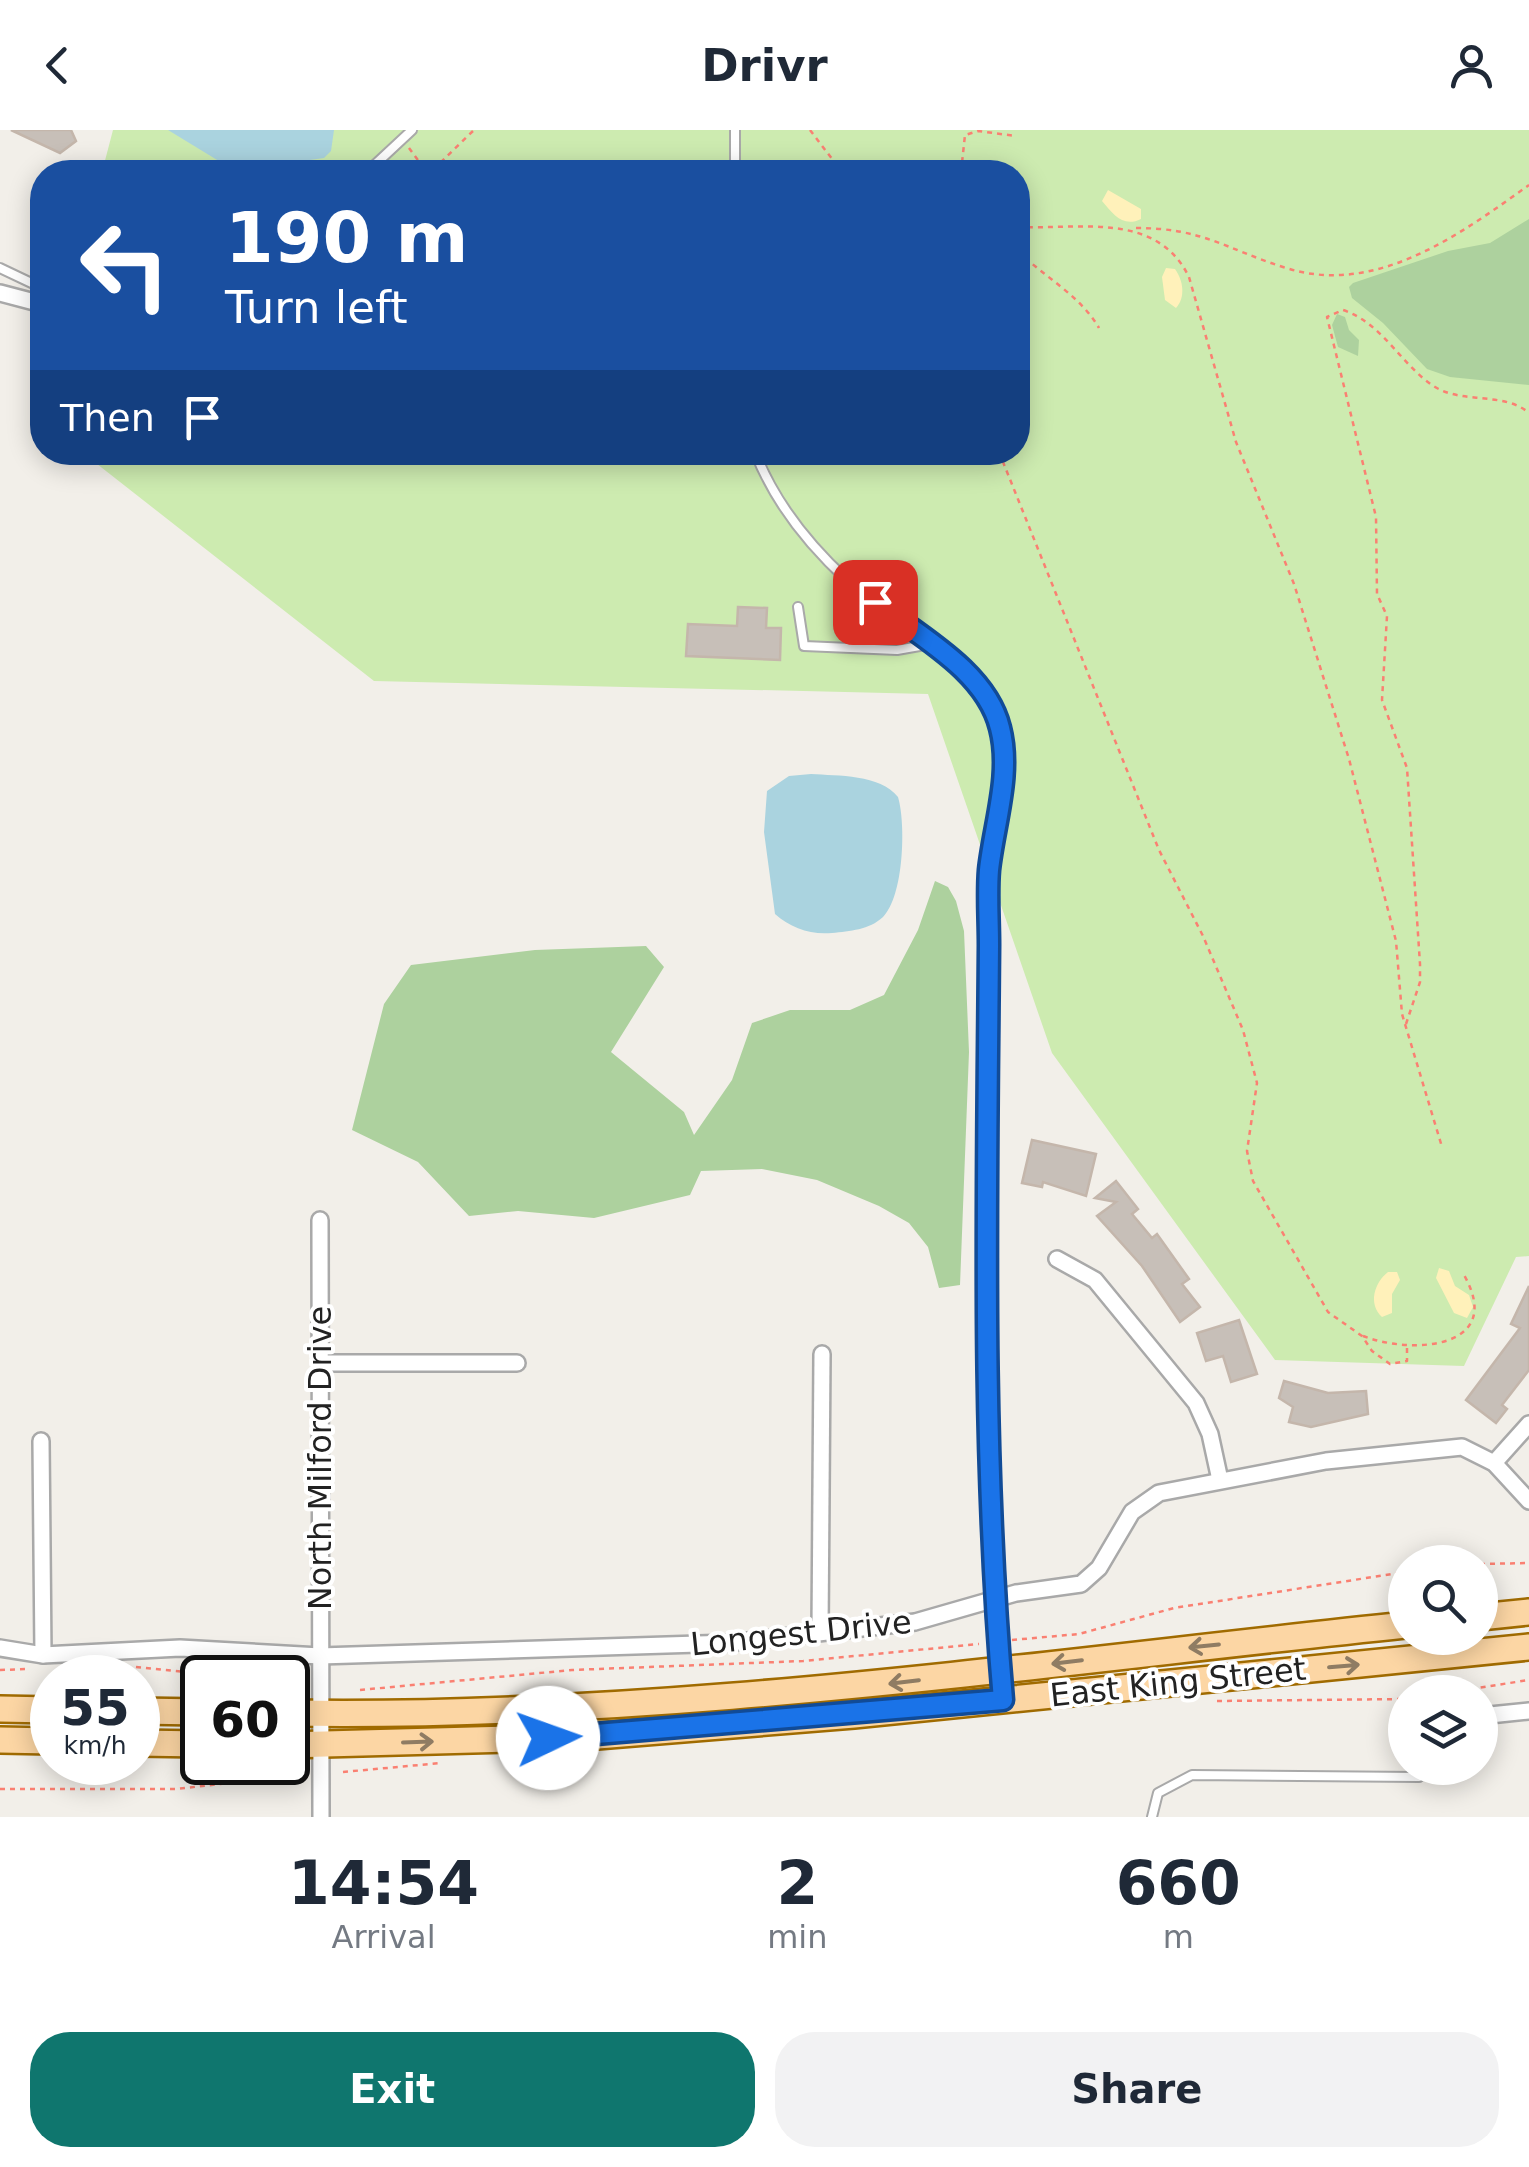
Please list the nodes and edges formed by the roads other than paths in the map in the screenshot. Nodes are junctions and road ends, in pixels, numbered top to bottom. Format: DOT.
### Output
graph roads {
  1 [pos="412,130"];
  2 [pos="735,130"];
  3 [pos="380,160"];
  4 [pos="735,160"];
  5 [pos="0,268"];
  6 [pos="30,282"];
  7 [pos="0,293"];
  8 [pos="30,301"];
  9 [pos="760,465"];
  10 [pos="798,607"];
  11 [pos="931,644"];
  12 [pos="320,1220"];
  13 [pos="1056,1259"];
  14 [pos="822,1354"];
  15 [pos="517,1362"];
  16 [pos="321,1363"];
  17 [pos="1529,1424"];
  18 [pos="41,1442"];
  19 [pos="1494,1463"];
  20 [pos="1220,1480"];
  21 [pos="1529,1501"];
  22 [pos="993,1600"];
  23 [pos="1529,1612"];
  24 [pos="1498,1615"];
  25 [pos="1388,1627"];
  26 [pos="820,1632"];
  27 [pos="0,1648"];
  28 [pos="1529,1648"];
  29 [pos="41,1655"];
  30 [pos="110,1655"];
  31 [pos="320,1656"];
  32 [pos="30,1658"];
  33 [pos="1000,1669"];
  34 [pos="1003,1700"];
  35 [pos="0,1709"];
  36 [pos="30,1710"];
  37 [pos="1529,1710"];
  38 [pos="310,1714"];
  39 [pos="321,1714"];
  40 [pos="1498,1714"];
  41 [pos="0,1740"];
  42 [pos="30,1741"];
  43 [pos="310,1746"];
  44 [pos="321,1746"];
  45 [pos="1388,1776"];
  46 [pos="321,1817"];
  47 [pos="1152,1817"];
  1 -- 3 [label="lane"];
  2 -- 4 [label="lane"];
  5 -- 6 [label="lane"];
  7 -- 8 [label="street"];
  9 -- 11 [label="lane"];
  10 -- 11 [label="lane"];
  11 -- 22 [label="lane"];
  12 -- 16 [label="street, North Milford Drive"];
  13 -- 20 [label="street"];
  14 -- 26 [label="street"];
  15 -- 16 [label="street"];
  16 -- 31 [label="street, North Milford Drive"];
  17 -- 19 [label="street"];
  18 -- 29 [label="street"];
  19 -- 20 [label="street, Longest Drive"];
  19 -- 21 [label="street"];
  20 -- 22 [label="street, Longest Drive"];
  22 -- 26 [label="street, Longest Drive"];
  22 -- 33 [label="street"];
  23 -- 24 [label="main road"];
  25 -- 33 [label="main road, East King Street, one-way"];
  26 -- 31 [label="street, Longest Drive"];
  27 -- 32 [label="street, Longest Drive"];
  34 -- 28 [label="main road, East King Street, one-way"];
  30 -- 31 [label="street, Longest Drive"];
  31 -- 39 [label="street, North Milford Drive"];
  33 -- 34 [label="street"];
  33 -- 39 [label="main road, East King Street, one-way"];
  44 -- 34 [label="main road, East King Street, one-way"];
  35 -- 36 [label="main road"];
  37 -- 40 [label="street"];
  38 -- 39 [label="main road, East King Street"];
  39 -- 44 [label="street, North Milford Drive"];
  41 -- 42 [label="main road"];
  43 -- 44 [label="main road, East King Street"];
  44 -- 46 [label="street, North Milford Drive"];
  45 -- 47 [label="lane"];
}
